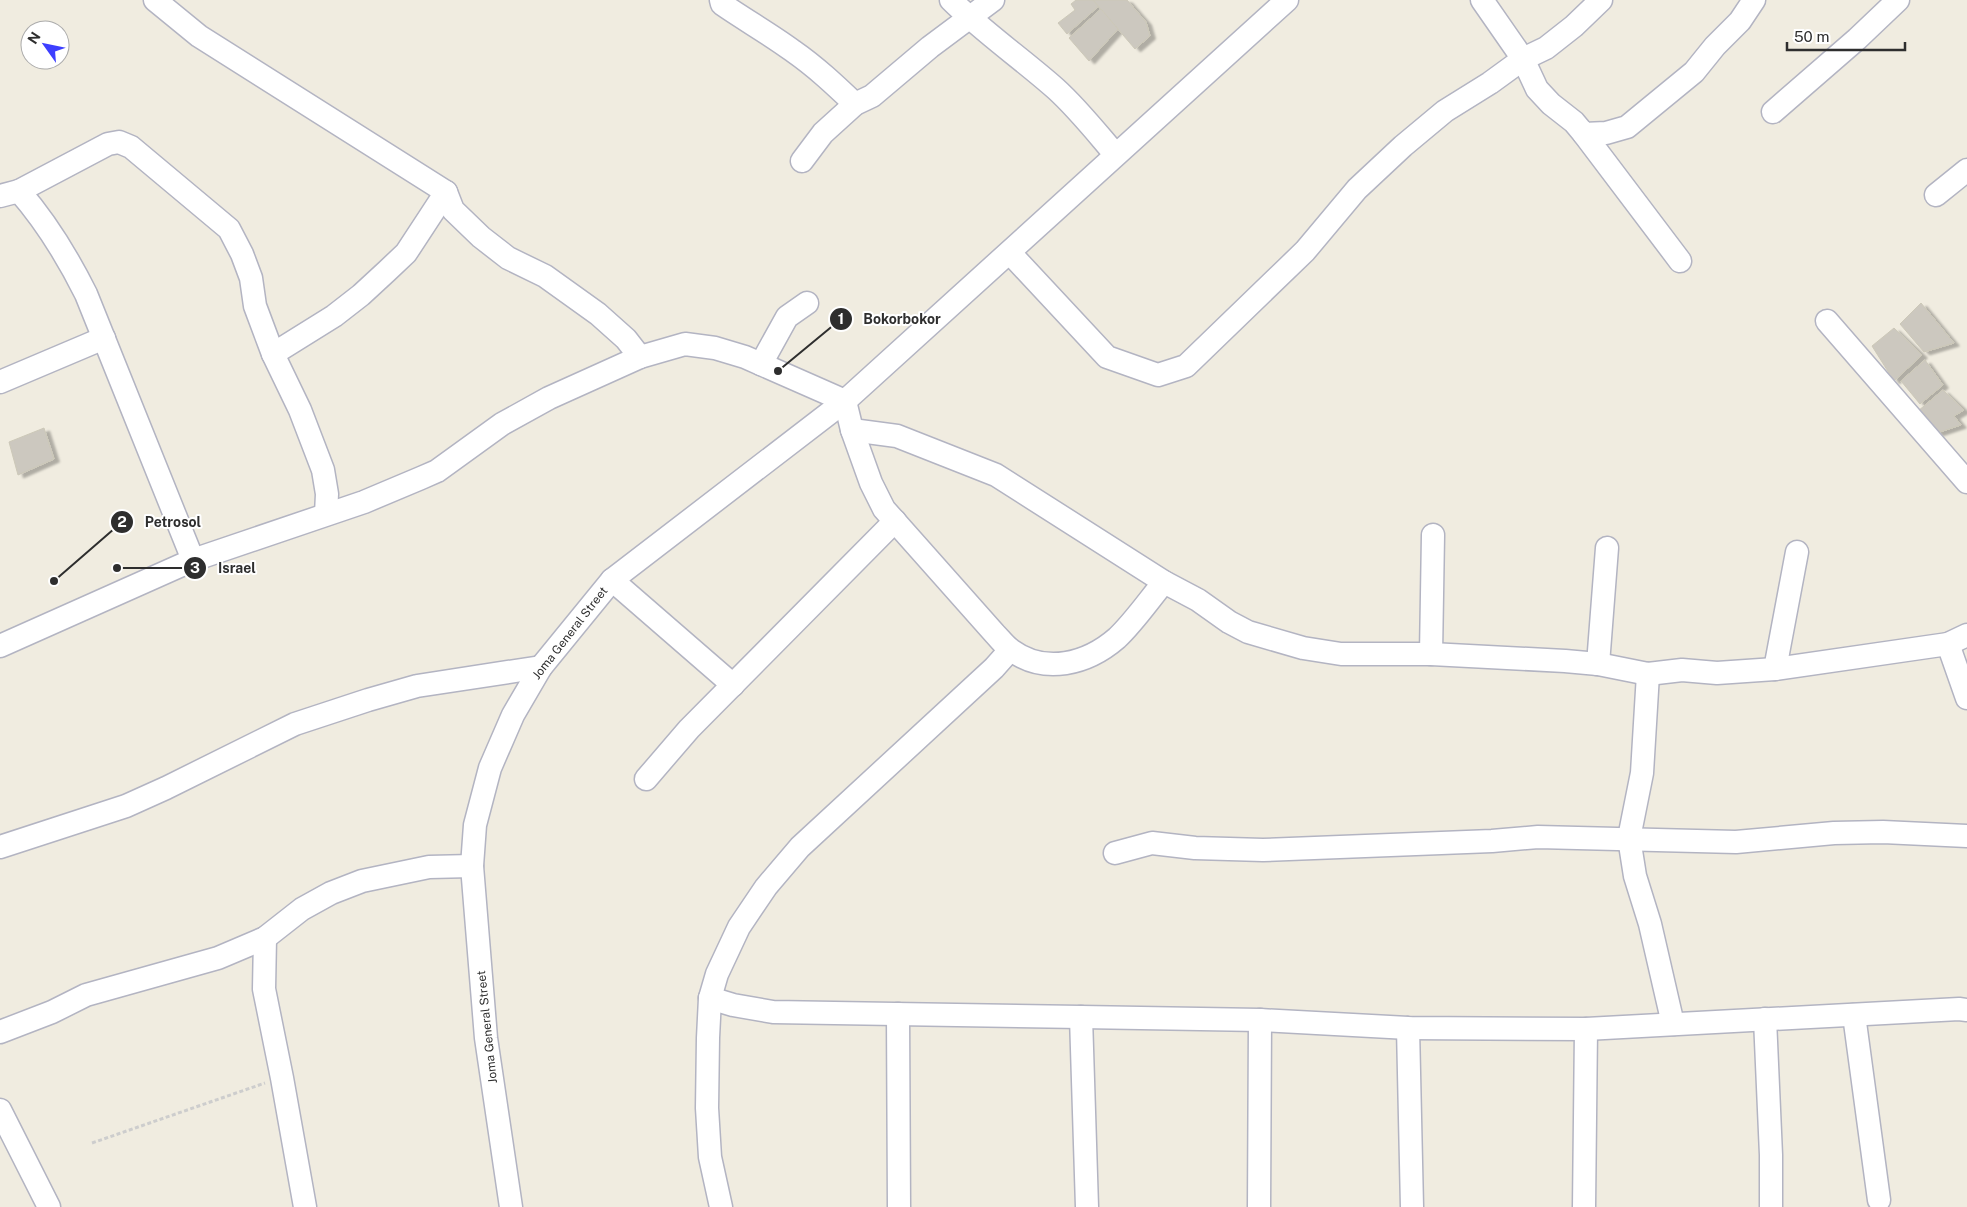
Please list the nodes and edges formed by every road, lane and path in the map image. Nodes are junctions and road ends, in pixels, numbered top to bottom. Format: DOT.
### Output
graph roads {
  1 [pos="155,0"];
  2 [pos="721,0"];
  3 [pos="951,0"];
  4 [pos="993,0"];
  5 [pos="1287,0"];
  6 [pos="1482,0"];
  7 [pos="1601,0"];
  8 [pos="1754,0"];
  9 [pos="1898,0"];
  10 [pos="968,17"];
  11 [pos="1523,59"];
  12 [pos="855,104"];
  13 [pos="1773,112"];
  14 [pos="1584,134"];
  15 [pos="1115,154"];
  16 [pos="802,162"];
  17 [pos="1967,170"];
  18 [pos="446,192"];
  19 [pos="9,193"];
  20 [pos="1936,195"];
  21 [pos="1010,253"];
  22 [pos="1680,261"];
  23 [pos="807,303"];
  24 [pos="1827,321"];
  25 [pos="104,338"];
  26 [pos="273,354"];
  27 [pos="640,356"];
  28 [pos="761,364"];
  29 [pos="0,382"];
  30 [pos="845,401"];
  31 [pos="852,430"];
  32 [pos="1967,482"];
  33 [pos="326,514"];
  34 [pos="895,521"];
  35 [pos="1433,536"];
  36 [pos="1607,548"];
  37 [pos="1797,552"];
  38 [pos="193,560"];
  39 [pos="612,580"];
  40 [pos="1164,582"];
  41 [pos="1958,640"];
  42 [pos="0,646"];
  43 [pos="1010,650"];
  44 [pos="1431,654"];
  45 [pos="1598,664"];
  46 [pos="541,666"];
  47 [pos="1775,669"];
  48 [pos="1648,674"];
  49 [pos="733,685"];
  50 [pos="1967,698"];
  51 [pos="646,779"];
  52 [pos="1967,836"];
  53 [pos="1629,838"];
  54 [pos="0,847"];
  55 [pos="1115,853"];
  56 [pos="472,866"];
  57 [pos="265,938"];
  58 [pos="710,998"];
  59 [pos="1967,1010"];
  60 [pos="898,1014"];
  61 [pos="1854,1014"];
  62 [pos="1081,1016"];
  63 [pos="1765,1018"];
  64 [pos="1260,1020"];
  65 [pos="1673,1024"];
  66 [pos="1408,1028"];
  67 [pos="1586,1030"];
  68 [pos="0,1032"];
  69 [pos="282,1078"];
  70 [pos="0,1110"];
  71 [pos="92,1143"];
  72 [pos="1879,1200"];
  73 [pos="49,1207"];
  74 [pos="305,1207"];
  75 [pos="511,1207"];
  76 [pos="721,1207"];
  77 [pos="900,1207"];
  78 [pos="1087,1207"];
  79 [pos="1259,1207"];
  80 [pos="1412,1207"];
  81 [pos="1584,1207"];
  82 [pos="1771,1207"];
  1 -- 18 [label="street"];
  2 -- 12 [label="street"];
  3 -- 10 [label="street"];
  4 -- 10 [label="street"];
  5 -- 15 [label="street, Joma General Street"];
  6 -- 11 [label="street"];
  7 -- 11 [label="street"];
  8 -- 14 [label="street"];
  9 -- 13 [label="street"];
  10 -- 12 [label="street"];
  10 -- 15 [label="street"];
  11 -- 14 [label="street"];
  11 -- 21 [label="street"];
  12 -- 16 [label="street"];
  14 -- 22 [label="street"];
  15 -- 21 [label="street, Joma General Street"];
  17 -- 20 [label="street"];
  18 -- 26 [label="street"];
  18 -- 27 [label="street"];
  19 -- 25 [label="street"];
  19 -- 26 [label="street"];
  21 -- 30 [label="street, Joma General Street"];
  23 -- 28 [label="street"];
  24 -- 32 [label="street"];
  25 -- 29 [label="street"];
  25 -- 38 [label="street"];
  26 -- 33 [label="street"];
  27 -- 28 [label="street"];
  27 -- 33 [label="street"];
  28 -- 30 [label="street"];
  30 -- 31 [label="street"];
  30 -- 39 [label="street, Joma General Street"];
  31 -- 34 [label="street"];
  31 -- 40 [label="street"];
  33 -- 38 [label="street"];
  34 -- 43 [label="street"];
  34 -- 49 [label="street"];
  35 -- 44 [label="street"];
  36 -- 45 [label="street"];
  37 -- 47 [label="street"];
  38 -- 42 [label="street"];
  39 -- 46 [label="street, Joma General Street"];
  39 -- 49 [label="street"];
  40 -- 43 [label="street"];
  40 -- 44 [label="street"];
  41 -- 47 [label="street"];
  41 -- 50 [label="street"];
  43 -- 58 [label="street"];
  44 -- 45 [label="street"];
  45 -- 48 [label="street"];
  46 -- 54 [label="street"];
  46 -- 56 [label="street, Joma General Street"];
  47 -- 48 [label="street"];
  48 -- 53 [label="street"];
  49 -- 51 [label="street"];
  52 -- 53 [label="street"];
  53 -- 55 [label="street"];
  53 -- 65 [label="street"];
  56 -- 57 [label="street"];
  56 -- 75 [label="street, Joma General Street"];
  57 -- 68 [label="street"];
  57 -- 69 [label="street"];
  58 -- 60 [label="street"];
  58 -- 76 [label="street"];
  59 -- 61 [label="street"];
  60 -- 62 [label="street"];
  60 -- 77 [label="street"];
  61 -- 63 [label="street"];
  61 -- 72 [label="street"];
  62 -- 64 [label="street"];
  62 -- 78 [label="street"];
  63 -- 65 [label="street"];
  63 -- 82 [label="street"];
  64 -- 66 [label="street"];
  64 -- 79 [label="street"];
  65 -- 67 [label="street"];
  66 -- 67 [label="street"];
  66 -- 80 [label="street"];
  67 -- 81 [label="street"];
  69 -- 71 [label="path"];
  69 -- 74 [label="street"];
  70 -- 73 [label="street"];
}
